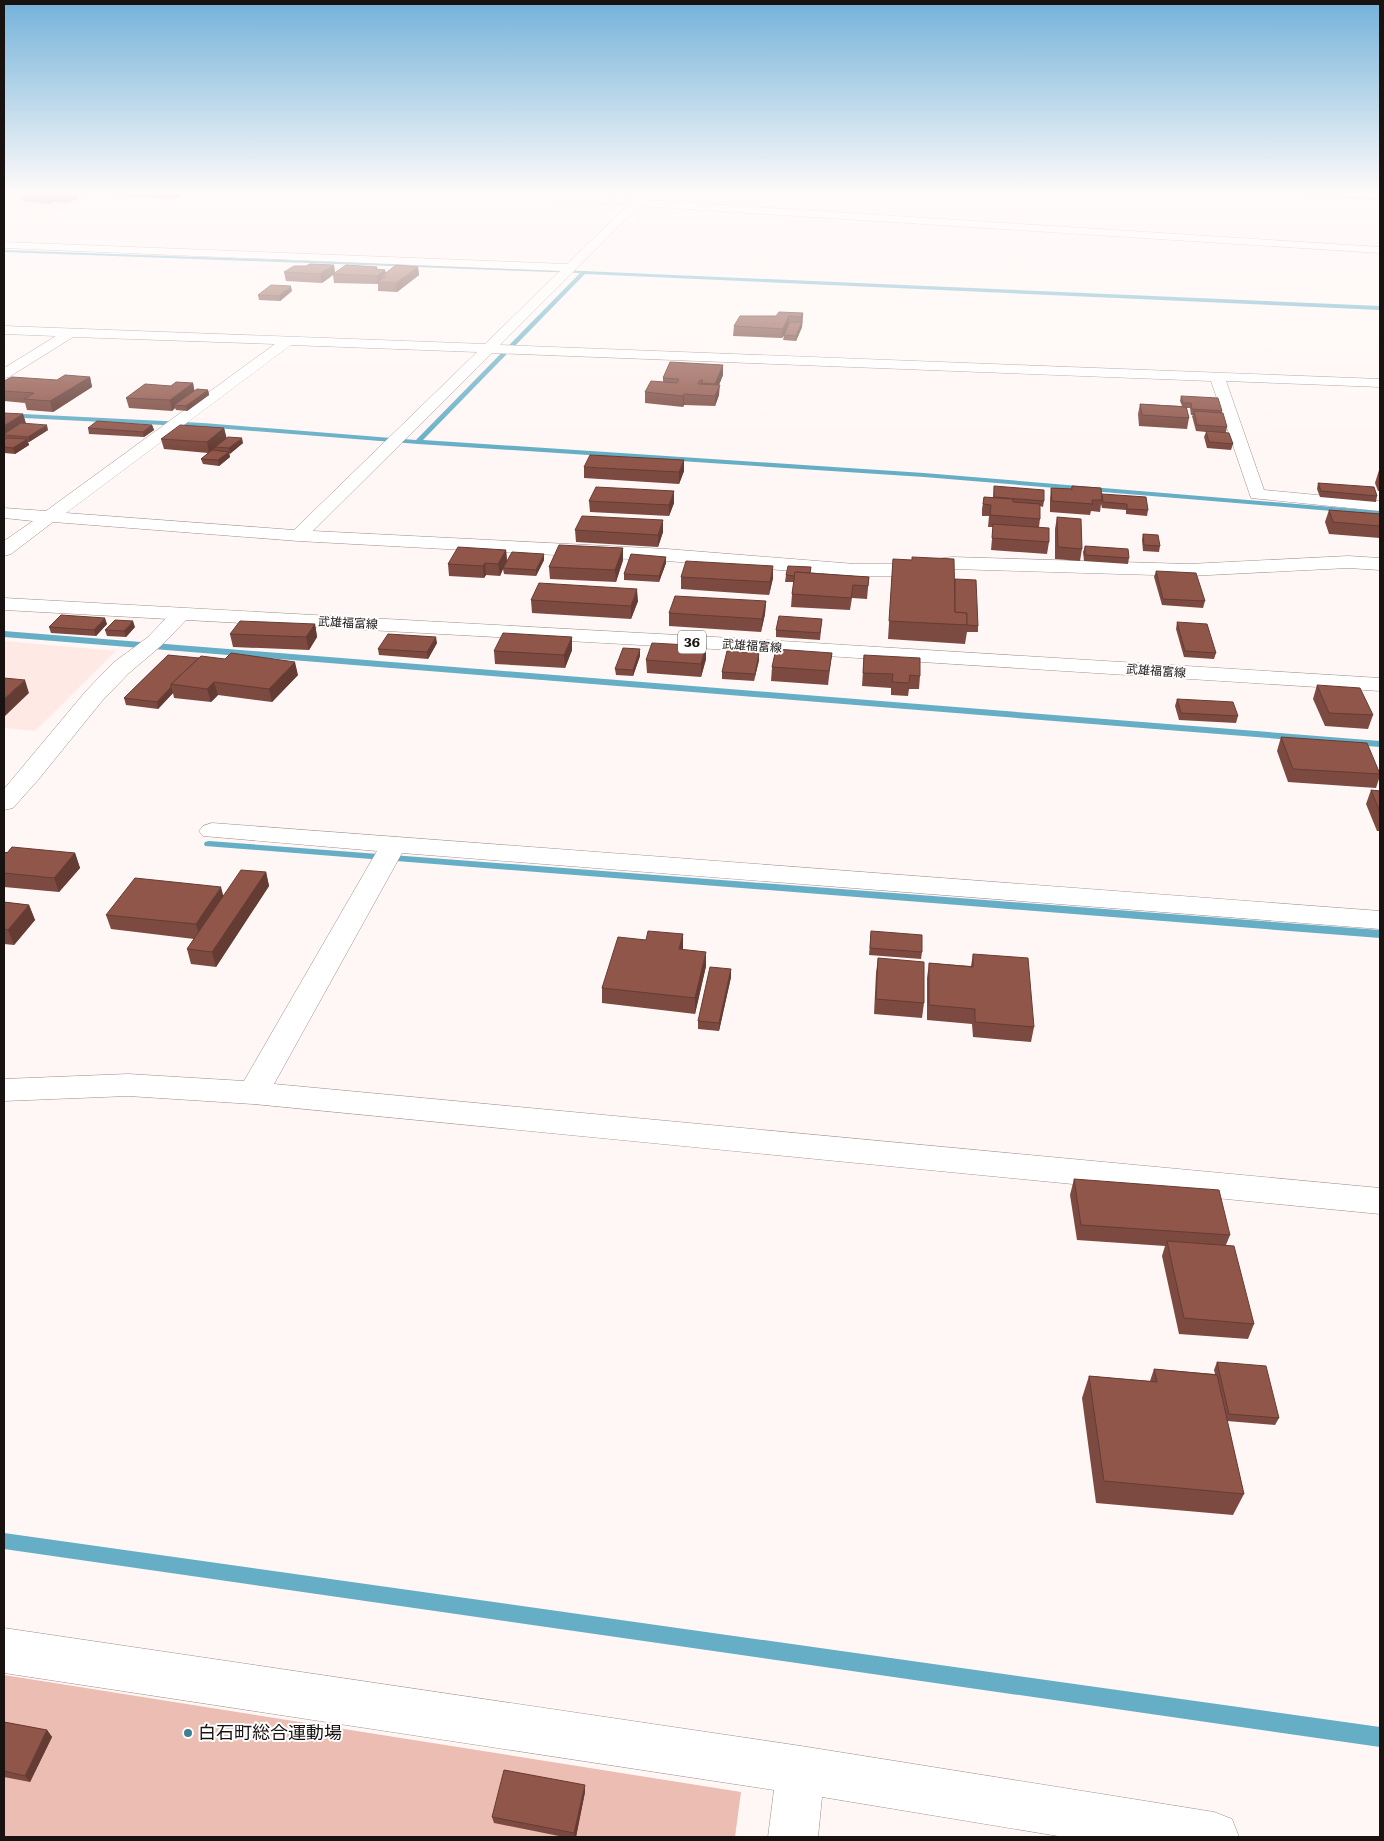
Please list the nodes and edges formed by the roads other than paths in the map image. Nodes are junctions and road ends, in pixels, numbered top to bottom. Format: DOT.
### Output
graph roads {
  1 [pos="562,277"];
  2 [pos="4,330"];
  3 [pos="70,333"];
  4 [pos="287,342"];
  5 [pos="493,350"];
  6 [pos="4,374"];
  7 [pos="1217,377"];
  8 [pos="1380,383"];
  9 [pos="1380,506"];
  10 [pos="4,513"];
  11 [pos="49,517"];
  12 [pos="298,536"];
  13 [pos="4,550"];
  14 [pos="1380,564"];
  15 [pos="4,604"];
  16 [pos="181,614"];
  17 [pos="1380,686"];
  18 [pos="4,803"];
  19 [pos="212,831"];
  20 [pos="388,855"];
  21 [pos="1380,920"];
  22 [pos="4,1090"];
  23 [pos="252,1093"];
  24 [pos="1380,1201"];
  25 [pos="4,1650"];
  26 [pos="800,1770"];
  27 [pos="793,1837"];
  28 [pos="1214,1837"];
  1 -- 5 [label="street"];
  2 -- 3 [label="street"];
  3 -- 4 [label="street"];
  3 -- 6 [label="street"];
  4 -- 5 [label="street"];
  4 -- 11 [label="street"];
  5 -- 7 [label="street"];
  5 -- 12 [label="street"];
  7 -- 8 [label="street"];
  7 -- 9 [label="street"];
  10 -- 11 [label="street"];
  11 -- 12 [label="street"];
  11 -- 13 [label="street"];
  12 -- 14 [label="street"];
  15 -- 16 [label="street, 武雄福富線 / 36"];
  16 -- 17 [label="street, 武雄福富線 / 36"];
  16 -- 18 [label="street"];
  19 -- 20 [label="street"];
  20 -- 21 [label="street"];
  20 -- 23 [label="street"];
  22 -- 23 [label="street"];
  23 -- 24 [label="street"];
  25 -- 26 [label="street"];
  26 -- 27 [label="street"];
  26 -- 28 [label="street"];
}
